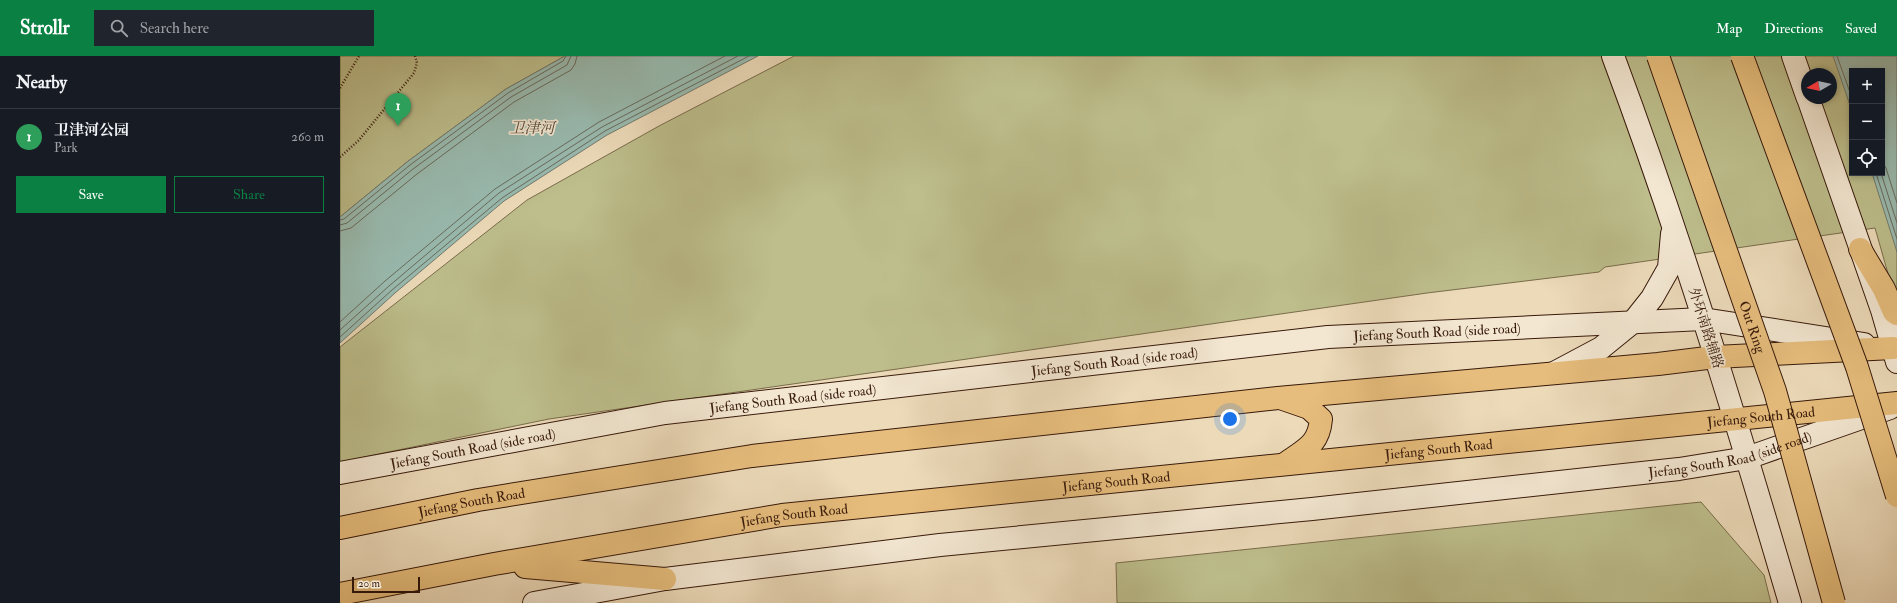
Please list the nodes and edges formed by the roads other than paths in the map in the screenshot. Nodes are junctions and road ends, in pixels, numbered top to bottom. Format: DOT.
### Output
graph roads {
  1 [pos="1612,56"];
  2 [pos="1658,56"];
  3 [pos="1742,56"];
  4 [pos="1793,56"];
  5 [pos="1801,79"];
  6 [pos="1809,104"];
  7 [pos="1672,227"];
  8 [pos="1860,250"];
  9 [pos="1897,314"];
  10 [pos="1703,319"];
  11 [pos="1633,322"];
  12 [pos="1896,353"];
  13 [pos="1715,357"];
  14 [pos="1554,373"];
  15 [pos="1278,398"];
  16 [pos="1897,404"];
  17 [pos="1736,420"];
  18 [pos="1747,458"];
  19 [pos="1285,464"];
  20 [pos="340,474"];
  21 [pos="1897,496"];
  22 [pos="340,528"];
  23 [pos="494,564"];
  24 [pos="665,579"];
  25 [pos="340,594"];
  26 [pos="534,603"];
  27 [pos="1790,603"];
  28 [pos="1834,603"];
  1 -- 7 [label="street, 外环南路辅路"];
  2 -- 28 [label="main road, Out Ring, bridge"];
  3 -- 21 [label="main road, bridge"];
  4 -- 5 [label="street"];
  6 -- 8 [label="street"];
  7 -- 10 [label="street, 外环南路辅路"];
  7 -- 11 [label="street"];
  8 -- 9 [label="main road"];
  8 -- 12 [label="street"];
  10 -- 11 [label="street, Jiefang South Road (side road)"];
  10 -- 12 [label="street, Jiefang South Road (side road)"];
  10 -- 13 [label="street, 外环南路辅路"];
  11 -- 14 [label="street"];
  11 -- 20 [label="street, Jiefang South Road (side road)"];
  12 -- 13 [label="main road, Jiefang South Road"];
  13 -- 14 [label="main road, Jiefang South Road"];
  13 -- 17 [label="street, 外环南路辅路"];
  14 -- 15 [label="main road, Jiefang South Road"];
  15 -- 19 [label="main road"];
  15 -- 22 [label="main road, Jiefang South Road"];
  16 -- 17 [label="main road, Jiefang South Road"];
  16 -- 18 [label="street, Jiefang South Road (side road)"];
  17 -- 18 [label="street, 外环南路辅路"];
  17 -- 19 [label="main road, Jiefang South Road"];
  18 -- 24 [label="street, Jiefang South Road (side road)"];
  18 -- 27 [label="street, 外环南路辅路"];
  19 -- 23 [label="main road, Jiefang South Road"];
  23 -- 24 [label="main road"];
  23 -- 25 [label="main road, Jiefang South Road"];
  24 -- 26 [label="street, Jiefang South Road (side road)"];
}
